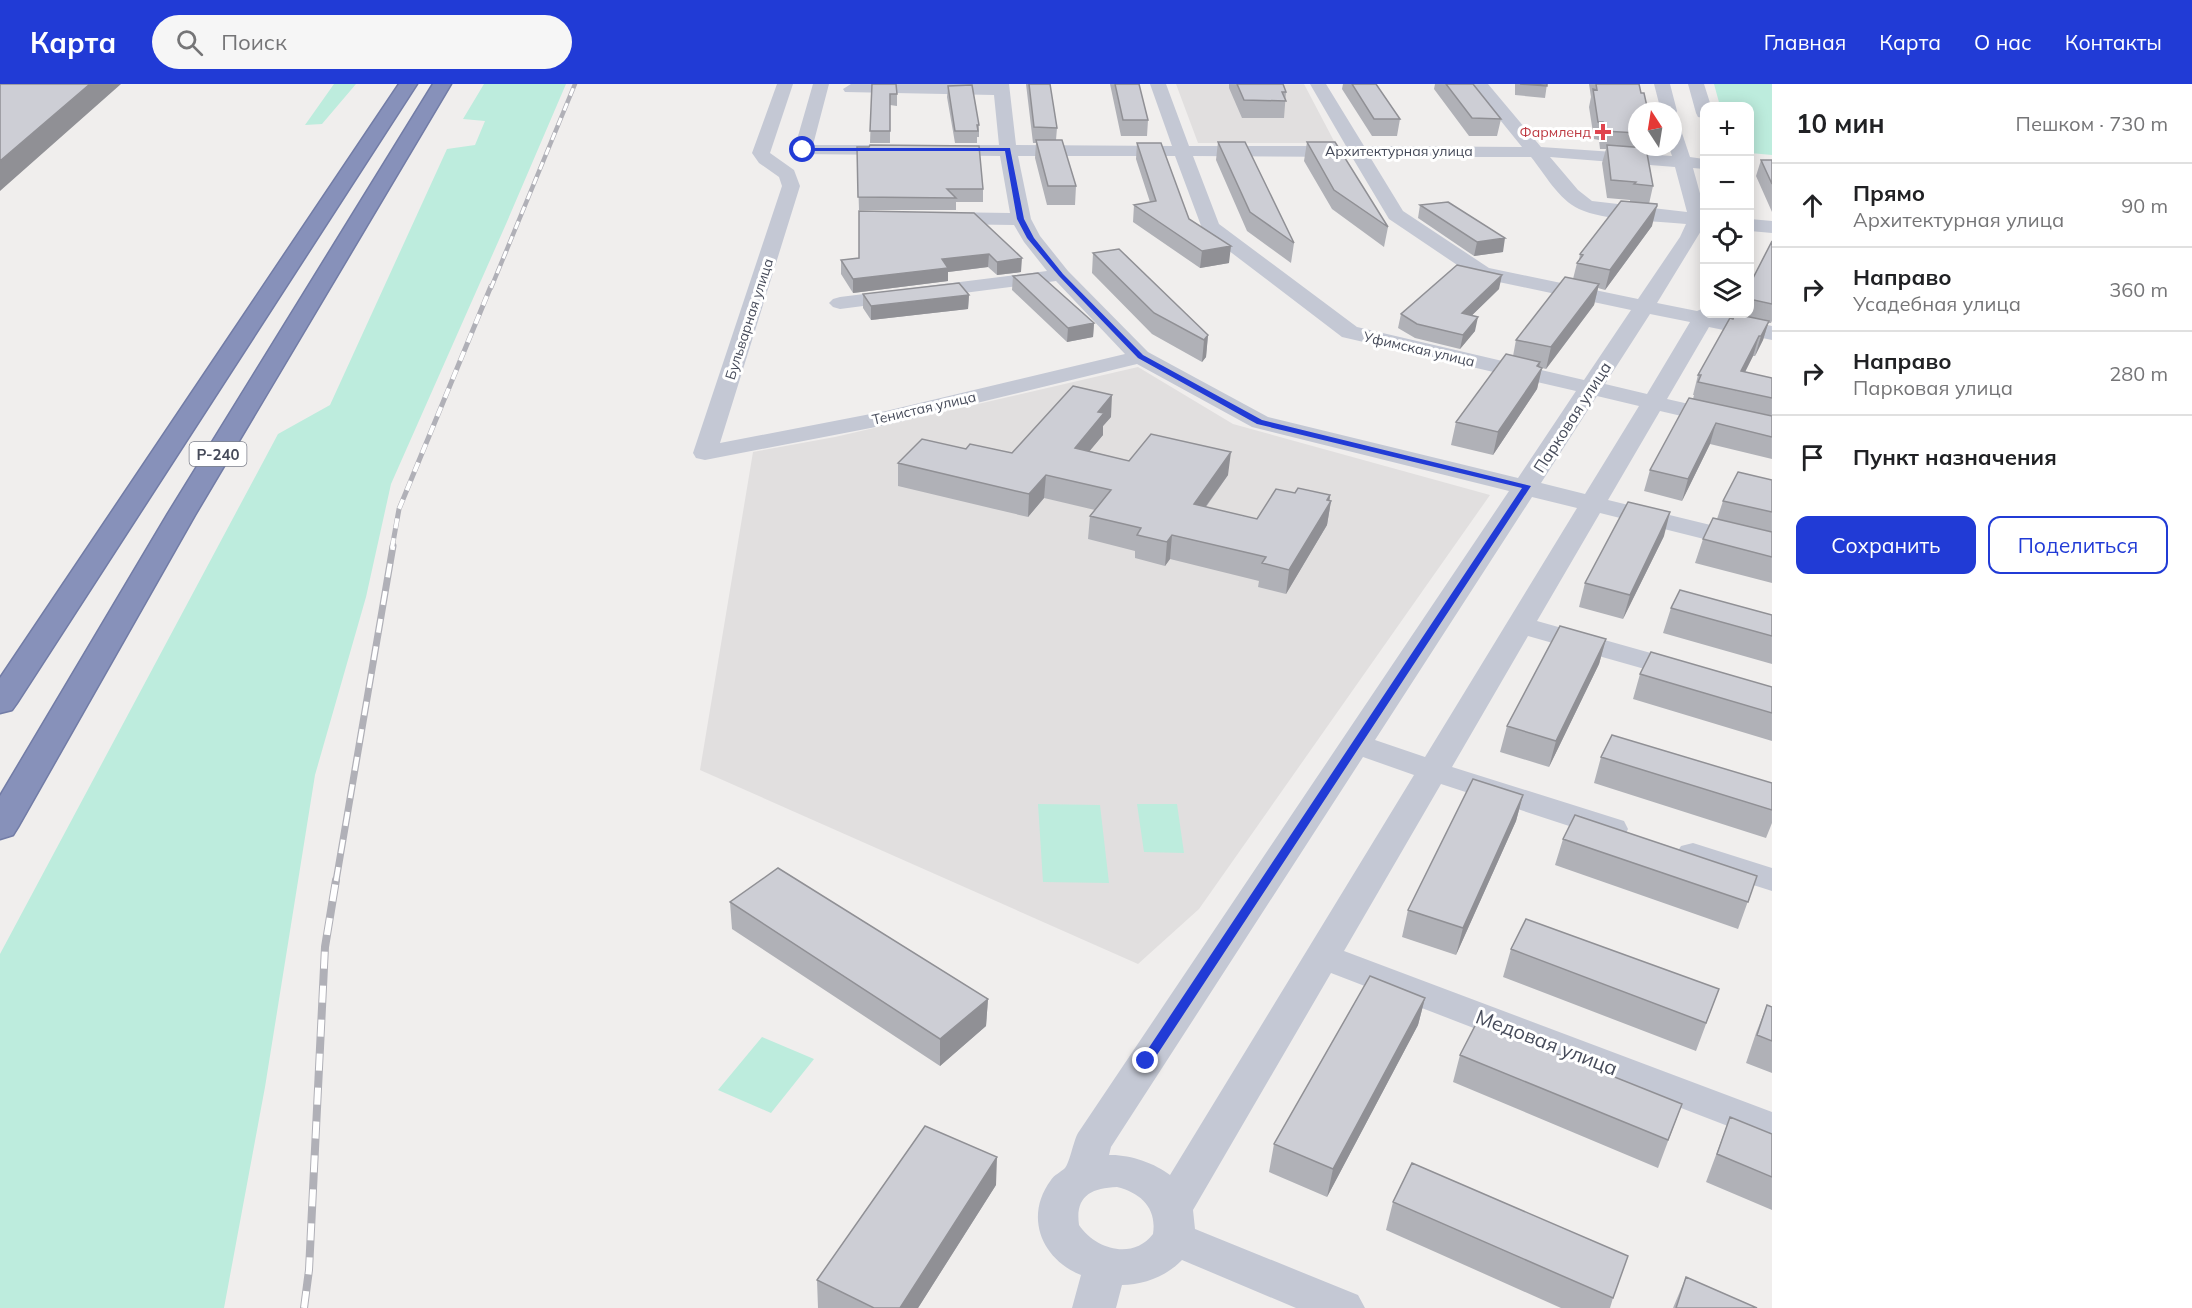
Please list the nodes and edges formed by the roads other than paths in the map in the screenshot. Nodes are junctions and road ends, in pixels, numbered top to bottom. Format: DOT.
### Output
graph roads {
  1 [pos="408,84"];
  2 [pos="442,84"];
  3 [pos="785,84"];
  4 [pos="821,84"];
  5 [pos="1158,84"];
  6 [pos="1318,84"];
  7 [pos="1662,84"];
  8 [pos="1696,84"];
  9 [pos="1001,87"];
  10 [pos="1485,87"];
  11 [pos="851,89"];
  12 [pos="1667,102"];
  13 [pos="1701,102"];
  14 [pos="1682,144"];
  15 [pos="1008,150"];
  16 [pos="1182,151"];
  17 [pos="1356,151"];
  18 [pos="1537,152"];
  19 [pos="1693,163"];
  20 [pos="1700,213"];
  21 [pos="918,218"];
  22 [pos="1021,219"];
  23 [pos="1700,220"];
  24 [pos="1700,222"];
  25 [pos="1754,225"];
  26 [pos="1772,227"];
  27 [pos="1061,275"];
  28 [pos="840,303"];
  29 [pos="1645,306"];
  30 [pos="1700,315"];
  31 [pos="1703,318"];
  32 [pos="1712,318"];
  33 [pos="1772,333"];
  34 [pos="1140,357"];
  35 [pos="1590,388"];
  36 [pos="1653,401"];
  37 [pos="1772,430"];
  38 [pos="705,453"];
  39 [pos="1527,486"];
  40 [pos="1593,503"];
  41 [pos="1772,548"];
  42 [pos="1520,625"];
  43 [pos="1715,679"];
  44 [pos="0,703"];
  45 [pos="1356,744"];
  46 [pos="1433,771"];
  47 [pos="0,827"];
  48 [pos="1636,836"];
  49 [pos="1670,847"];
  50 [pos="1772,880"];
  51 [pos="1323,956"];
  52 [pos="1772,1128"];
  53 [pos="1083,1177"];
  54 [pos="1172,1223"];
  55 [pos="1105,1266"];
  56 [pos="1094,1308"];
  57 [pos="1343,1308"];
  1 -- 44 [label="highway, Р-240"];
  2 -- 47 [label="highway, Р-240"];
  3 -- 38 [label="street, Бульварная улица"];
  4 -- 15 [label="street, Архитектурная улица"];
  5 -- 16 [label="street, Уфимская улица"];
  6 -- 17 [label="street"];
  7 -- 12 [label="street"];
  8 -- 13 [label="street"];
  9 -- 11 [label="street"];
  9 -- 15 [label="street"];
  10 -- 18 [label="street"];
  14 -- 19 [label="street"];
  15 -- 16 [label="street, Архитектурная улица"];
  15 -- 22 [label="street"];
  16 -- 17 [label="street, Архитектурная улица"];
  16 -- 35 [label="street, Уфимская улица"];
  17 -- 18 [label="street, Архитектурная улица"];
  17 -- 29 [label="street"];
  18 -- 19 [label="street, Архитектурная улица"];
  18 -- 23 [label="street"];
  19 -- 20 [label="street"];
  21 -- 22 [label="street"];
  22 -- 27 [label="street"];
  24 -- 29 [label="street, Парковая улица"];
  25 -- 26 [label="street"];
  27 -- 28 [label="street"];
  27 -- 34 [label="street"];
  29 -- 30 [label="street"];
  29 -- 35 [label="street, Парковая улица"];
  31 -- 36 [label="street"];
  32 -- 33 [label="street"];
  34 -- 38 [label="street, Тенистая улица"];
  34 -- 39 [label="street"];
  35 -- 36 [label="street, Уфимская улица"];
  35 -- 39 [label="street, Парковая улица"];
  36 -- 37 [label="street, Уфимская улица"];
  36 -- 40 [label="street"];
  39 -- 40 [label="street"];
  39 -- 45 [label="street, Парковая улица"];
  40 -- 41 [label="street"];
  40 -- 42 [label="street"];
  42 -- 43 [label="street"];
  42 -- 46 [label="street"];
  45 -- 46 [label="street"];
  45 -- 53 [label="street, Парковая улица"];
  46 -- 48 [label="street"];
  46 -- 51 [label="street"];
  49 -- 50 [label="street"];
  51 -- 52 [label="street, Медовая улица"];
  51 -- 54 [label="street"];
  53 -- 54 [label="street"];
  53 -- 55 [label="street"];
  54 -- 55 [label="street"];
  54 -- 57 [label="street"];
  55 -- 56 [label="street"];
}
